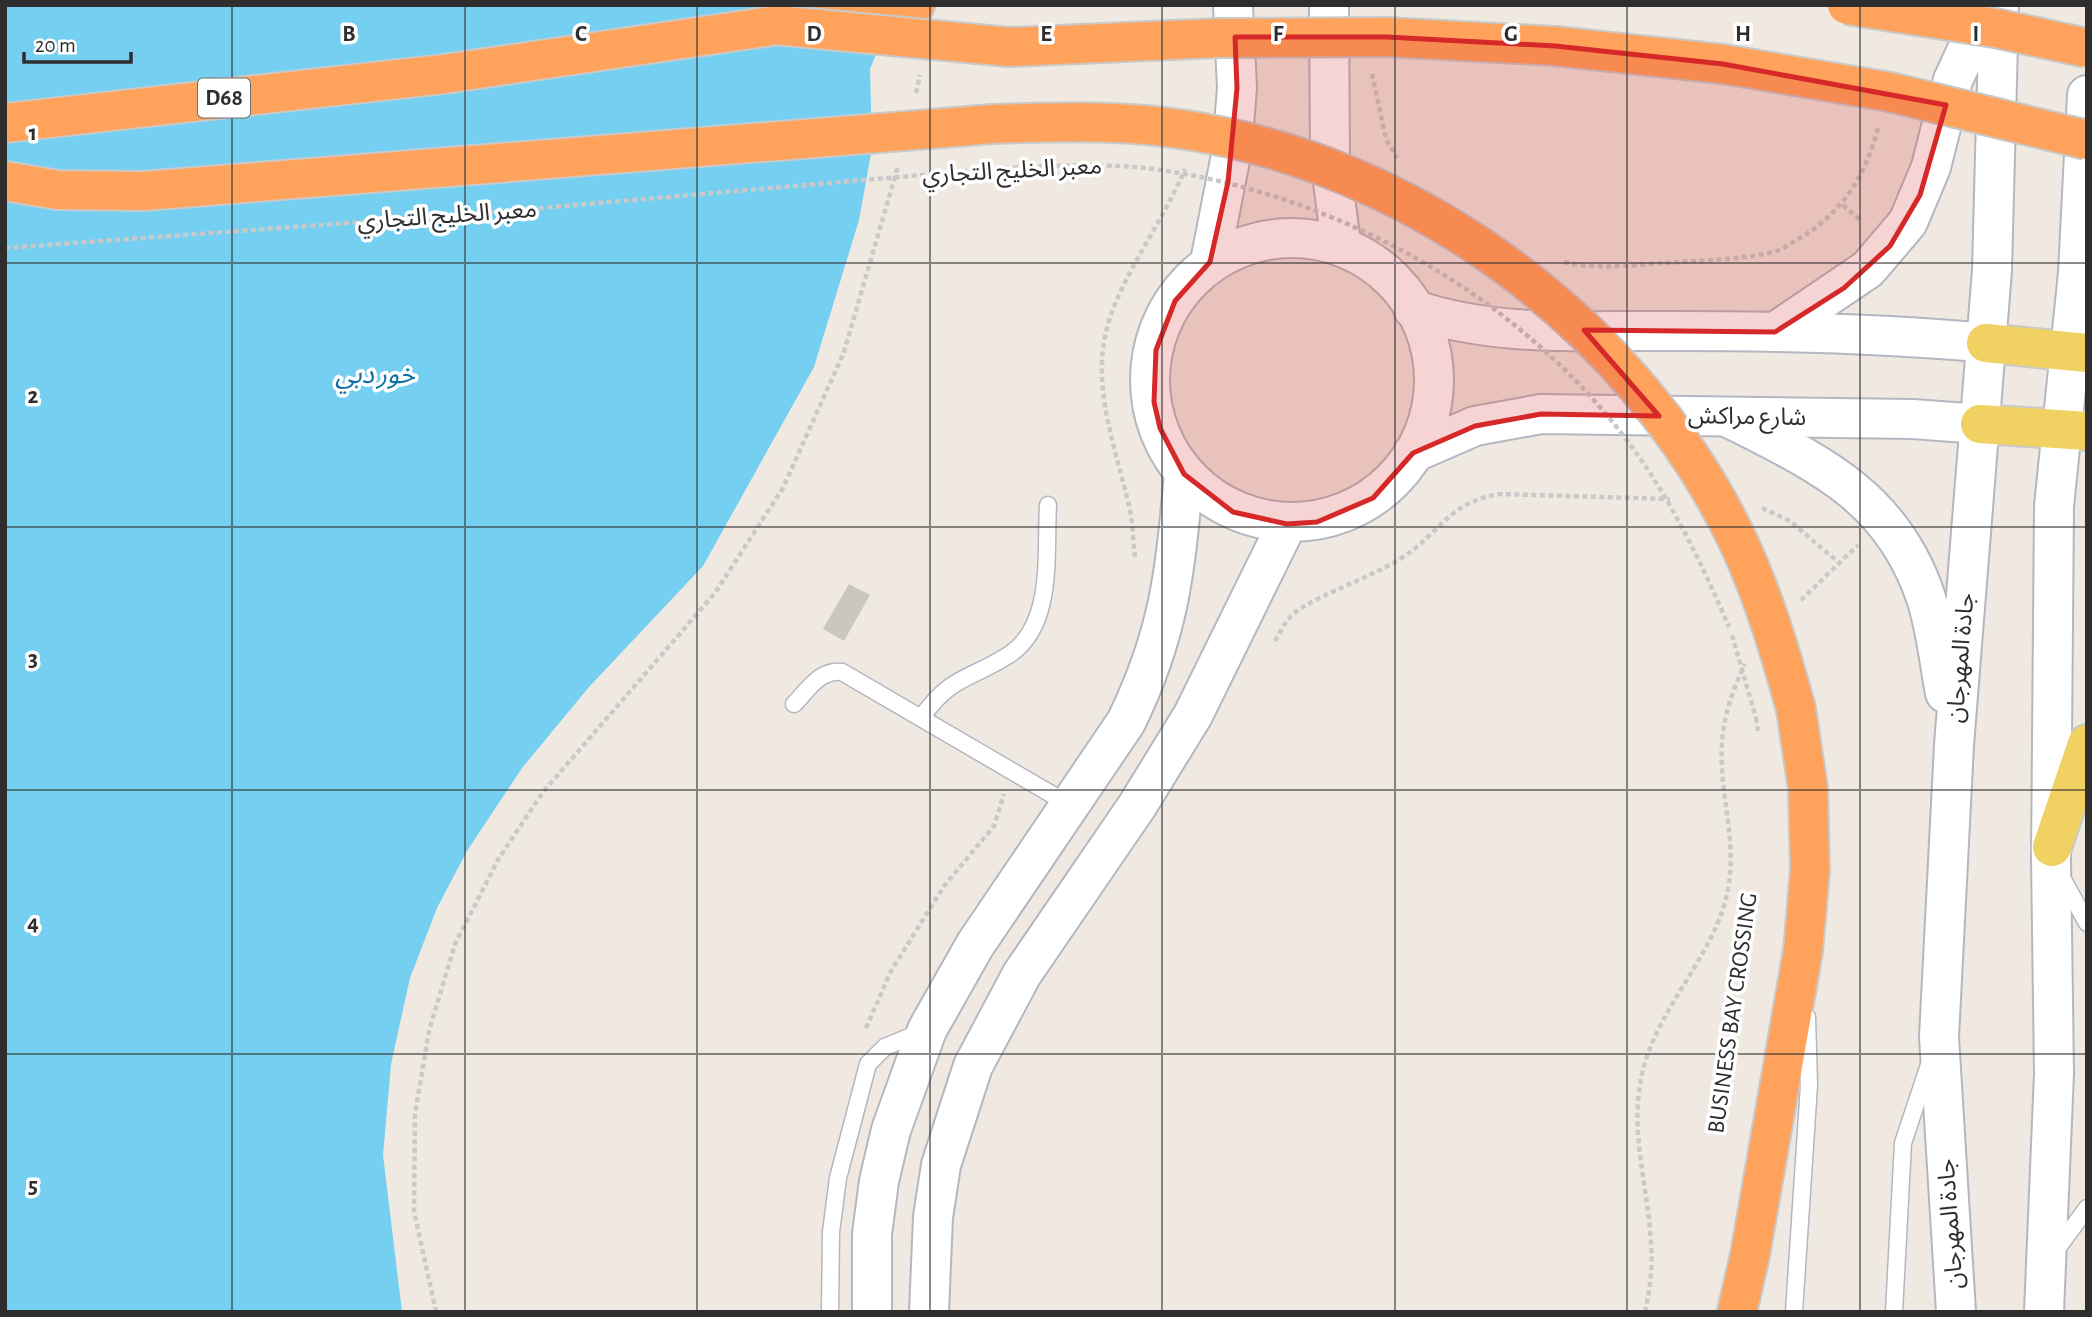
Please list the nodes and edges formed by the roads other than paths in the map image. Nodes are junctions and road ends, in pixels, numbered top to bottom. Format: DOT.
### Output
graph roads {
  1 [pos="915,5"];
  2 [pos="1233,5"];
  3 [pos="1329,5"];
  4 [pos="1847,5"];
  5 [pos="1988,5"];
  6 [pos="1999,5"];
  7 [pos="775,25"];
  8 [pos="2087,48"];
  9 [pos="2087,94"];
  10 [pos="5,122"];
  11 [pos="2087,140"];
  12 [pos="5,181"];
  13 [pos="1341,243"];
  14 [pos="1210,262"];
  15 [pos="1413,309"];
  16 [pos="1774,332"];
  17 [pos="1986,343"];
  18 [pos="2078,352"];
  19 [pos="1727,417"];
  20 [pos="1980,424"];
  21 [pos="2074,430"];
  22 [pos="1413,453"];
  23 [pos="1184,474"];
  24 [pos="1048,505"];
  25 [pos="1287,524"];
  26 [pos="794,704"];
  27 [pos="921,718"];
  28 [pos="2087,744"];
  29 [pos="1954,745"];
  30 [pos="1070,805"];
  31 [pos="2051,853"];
  32 [pos="2087,923"];
  33 [pos="1802,951"];
  34 [pos="927,1030"];
  35 [pos="1939,1037"];
  36 [pos="2087,1208"];
  37 [pos="2046,1263"];
  38 [pos="830,1312"];
  39 [pos="872,1312"];
  40 [pos="929,1312"];
  41 [pos="1737,1312"];
  42 [pos="1794,1312"];
  43 [pos="1894,1312"];
  44 [pos="1956,1312"];
  45 [pos="2044,1312"];
  1 -- 7 [label="highway, D68, bridge"];
  2 -- 14 [label="street"];
  3 -- 13 [label="street"];
  4 -- 8 [label="highway, bridge"];
  5 -- 16 [label="street"];
  6 -- 17 [label="street, جادة المهرجان"];
  7 -- 10 [label="highway, D68"];
  7 -- 11 [label="highway, bridge"];
  9 -- 18 [label="street"];
  12 -- 33 [label="highway, bridge"];
  13 -- 14 [label="street"];
  13 -- 15 [label="street"];
  14 -- 23 [label="street"];
  15 -- 16 [label="street"];
  15 -- 22 [label="street"];
  16 -- 17 [label="street"];
  17 -- 18 [label="main road"];
  17 -- 20 [label="street, جادة المهرجان"];
  18 -- 21 [label="street"];
  19 -- 20 [label="street, شارع مراكش"];
  19 -- 22 [label="street, شارع مراكش"];
  19 -- 29 [label="street"];
  20 -- 21 [label="main road, شارع مراكش"];
  20 -- 29 [label="street, جادة المهرجان"];
  21 -- 31 [label="street"];
  22 -- 25 [label="street"];
  23 -- 25 [label="street"];
  23 -- 30 [label="street"];
  24 -- 27 [label="lane"];
  25 -- 40 [label="street"];
  26 -- 27 [label="lane"];
  27 -- 30 [label="lane"];
  28 -- 31 [label="main road"];
  29 -- 35 [label="street, جادة المهرجان"];
  30 -- 34 [label="street"];
  31 -- 32 [label="lane"];
  31 -- 37 [label="street"];
  33 -- 41 [label="highway"];
  33 -- 42 [label="lane"];
  34 -- 38 [label="lane"];
  34 -- 39 [label="street"];
  35 -- 43 [label="lane"];
  35 -- 44 [label="street, جادة المهرجان"];
  36 -- 37 [label="lane"];
  37 -- 45 [label="street"];
}
